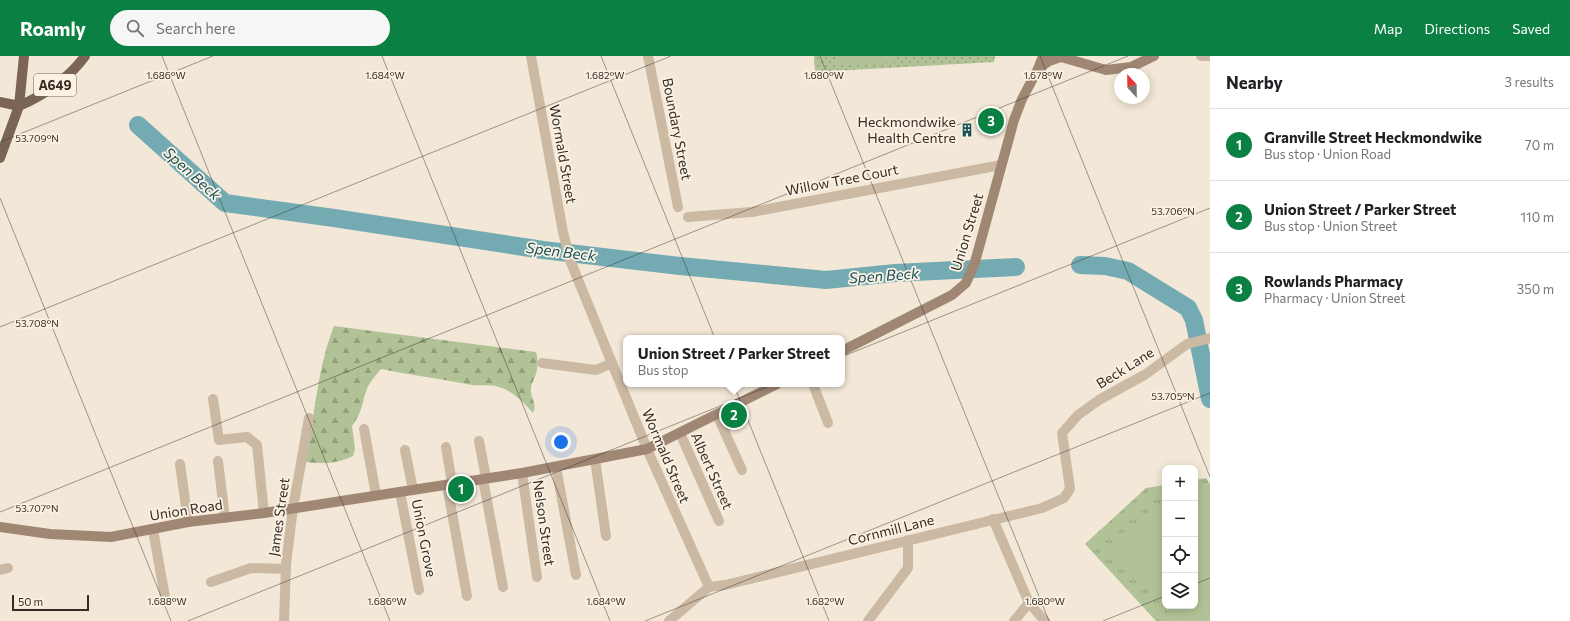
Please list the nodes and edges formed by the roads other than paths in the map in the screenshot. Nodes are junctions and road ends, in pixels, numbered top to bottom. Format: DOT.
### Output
graph roads {
  1 [pos="24,56"];
  2 [pos="85,56"];
  3 [pos="531,56"];
  4 [pos="648,56"];
  5 [pos="1043,56"];
  6 [pos="1154,56"];
  7 [pos="1201,56"];
  8 [pos="1210,56"];
  9 [pos="1066,57"];
  10 [pos="1038,69"];
  11 [pos="0,102"];
  12 [pos="19,106"];
  13 [pos="0,158"];
  14 [pos="1001,165"];
  15 [pos="678,207"];
  16 [pos="688,217"];
  17 [pos="1208,338"];
  18 [pos="845,349"];
  19 [pos="542,363"];
  20 [pos="612,363"];
  21 [pos="771,387"];
  22 [pos="814,387"];
  23 [pos="213,399"];
  24 [pos="717,415"];
  25 [pos="309,418"];
  26 [pos="828,423"];
  27 [pos="364,429"];
  28 [pos="680,433"];
  29 [pos="1062,433"];
  30 [pos="479,441"];
  31 [pos="446,447"];
  32 [pos="647,449"];
  33 [pos="405,450"];
  34 [pos="594,459"];
  35 [pos="218,461"];
  36 [pos="180,464"];
  37 [pos="556,467"];
  38 [pos="742,470"];
  39 [pos="522,473"];
  40 [pos="485,479"];
  41 [pos="450,484"];
  42 [pos="412,490"];
  43 [pos="400,492"];
  44 [pos="376,495"];
  45 [pos="293,508"];
  46 [pos="264,513"];
  47 [pos="225,518"];
  48 [pos="993,519"];
  49 [pos="719,521"];
  50 [pos="188,522"];
  51 [pos="0,527"];
  52 [pos="153,530"];
  53 [pos="606,536"];
  54 [pos="908,540"];
  55 [pos="286,569"];
  56 [pos="576,575"];
  57 [pos="537,577"];
  58 [pos="211,582"];
  59 [pos="502,587"];
  60 [pos="708,587"];
  61 [pos="420,590"];
  62 [pos="467,596"];
  63 [pos="165,597"];
  64 [pos="1029,603"];
  65 [pos="284,621"];
  66 [pos="669,621"];
  67 [pos="868,621"];
  68 [pos="1014,621"];
  69 [pos="1045,621"];
  1 -- 12 [label="main road"];
  2 -- 12 [label="main road, A649"];
  3 -- 20 [label="street, Wormald Street"];
  4 -- 15 [label="street, Boundary Street"];
  5 -- 10 [label="street, Union Street"];
  6 -- 9 [label="street"];
  7 -- 8 [label="street"];
  9 -- 10 [label="street"];
  10 -- 14 [label="street, Union Street"];
  11 -- 12 [label="main road, A649"];
  12 -- 13 [label="main road"];
  14 -- 16 [label="street, Willow Tree Court"];
  14 -- 18 [label="street, Union Street"];
  17 -- 29 [label="street, Beck Lane"];
  19 -- 20 [label="street"];
  20 -- 32 [label="street, Wormald Street"];
  21 -- 24 [label="street"];
  22 -- 26 [label="street"];
  23 -- 46 [label="street"];
  24 -- 28 [label="street"];
  24 -- 38 [label="street"];
  25 -- 45 [label="street, James Street"];
  27 -- 44 [label="street"];
  28 -- 32 [label="street"];
  28 -- 49 [label="street, Albert Street"];
  29 -- 48 [label="street, Cornmill Lane"];
  30 -- 40 [label="street"];
  31 -- 41 [label="street"];
  32 -- 34 [label="street, Union Road"];
  32 -- 60 [label="street, Wormald Street"];
  33 -- 42 [label="street"];
  34 -- 37 [label="street, Union Road"];
  34 -- 53 [label="street"];
  35 -- 47 [label="street"];
  36 -- 50 [label="street"];
  37 -- 39 [label="street, Union Road"];
  37 -- 56 [label="street"];
  39 -- 40 [label="street, Union Road"];
  39 -- 57 [label="street, Nelson Street"];
  40 -- 41 [label="street, Union Road"];
  40 -- 59 [label="street"];
  41 -- 42 [label="street, Union Road"];
  41 -- 62 [label="street"];
  42 -- 43 [label="street, Union Road"];
  43 -- 44 [label="street, Union Road"];
  43 -- 61 [label="street, Union Grove"];
  44 -- 45 [label="street, Union Road"];
  45 -- 46 [label="street, Union Road"];
  45 -- 55 [label="street, James Street"];
  46 -- 47 [label="street, Union Road"];
  47 -- 50 [label="street, Union Road"];
  48 -- 54 [label="street, Cornmill Lane"];
  48 -- 64 [label="street"];
  50 -- 52 [label="street, Union Road"];
  51 -- 52 [label="street, Union Road"];
  52 -- 63 [label="street"];
  54 -- 60 [label="street, Cornmill Lane"];
  54 -- 67 [label="street"];
  55 -- 58 [label="street"];
  55 -- 65 [label="street, James Street"];
  60 -- 66 [label="street"];
  64 -- 68 [label="street"];
  64 -- 69 [label="street"];
}
